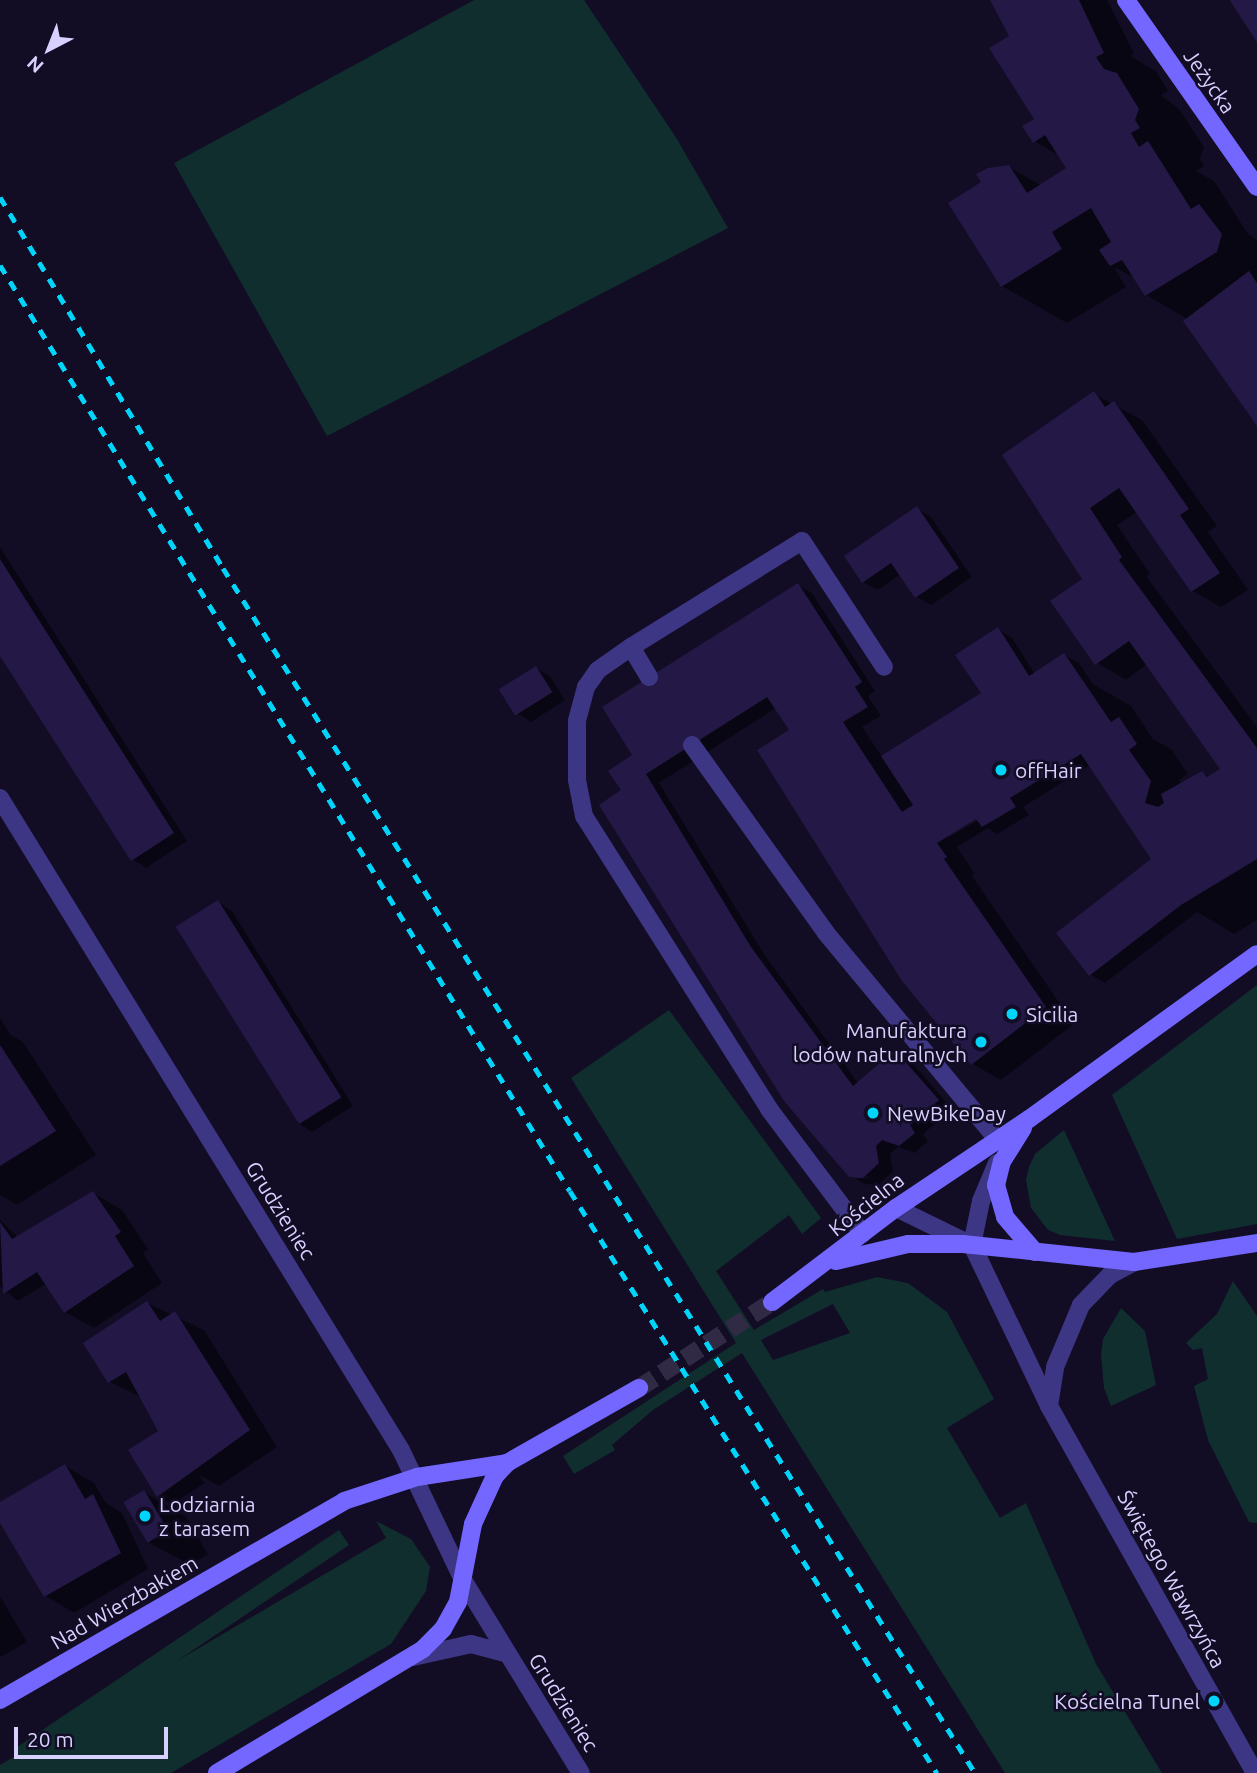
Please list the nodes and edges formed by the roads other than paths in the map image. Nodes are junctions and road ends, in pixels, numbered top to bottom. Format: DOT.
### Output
graph roads {
  1 [pos="1126,0"];
  2 [pos="1257,187"];
  3 [pos="631,647"];
  4 [pos="884,667"];
  5 [pos="649,677"];
  6 [pos="692,745"];
  7 [pos="0,798"];
  8 [pos="1257,954"];
  9 [pos="1029,1119"];
  10 [pos="1018,1135"];
  11 [pos="998,1140"];
  12 [pos="896,1208"];
  13 [pos="863,1234"];
  14 [pos="1257,1243"];
  15 [pos="972,1245"];
  16 [pos="1035,1252"];
  17 [pos="1134,1262"];
  18 [pos="826,1264"];
  19 [pos="772,1302"];
  20 [pos="639,1388"];
  21 [pos="1049,1406"];
  22 [pos="507,1463"];
  23 [pos="416,1477"];
  24 [pos="463,1580"];
  25 [pos="508,1654"];
  26 [pos="413,1657"];
  27 [pos="0,1700"];
  28 [pos="216,1773"];
  29 [pos="581,1773"];
  30 [pos="1255,1773"];
  1 -- 2 [label="street, Jeżycka"];
  3 -- 4 [label="street"];
  3 -- 5 [label="street"];
  3 -- 13 [label="street"];
  6 -- 11 [label="street"];
  7 -- 23 [label="street, Grudzieniec"];
  8 -- 9 [label="street, Kościelna"];
  9 -- 10 [label="street"];
  9 -- 11 [label="street, Kościelna"];
  10 -- 15 [label="street"];
  10 -- 16 [label="street"];
  11 -- 12 [label="street, Kościelna"];
  12 -- 13 [label="street, Kościelna"];
  12 -- 15 [label="street"];
  13 -- 18 [label="street, Kościelna"];
  14 -- 17 [label="street, Kościelna"];
  15 -- 16 [label="street, Kościelna"];
  15 -- 18 [label="street, Kościelna"];
  15 -- 21 [label="street, Świętego Wawrzyńca"];
  16 -- 17 [label="street, Kościelna"];
  17 -- 21 [label="street"];
  18 -- 19 [label="street"];
  20 -- 22 [label="street, Nad Wierzbakiem"];
  21 -- 30 [label="street, Świętego Wawrzyńca"];
  22 -- 23 [label="street, Nad Wierzbakiem"];
  22 -- 24 [label="street, Nad Wierzbakiem"];
  23 -- 24 [label="street, Grudzieniec"];
  23 -- 27 [label="street, Nad Wierzbakiem"];
  24 -- 25 [label="street, Grudzieniec"];
  24 -- 26 [label="street, Nad Wierzbakiem"];
  25 -- 26 [label="street, Grudzieniec"];
  25 -- 29 [label="street, Grudzieniec"];
  26 -- 28 [label="street, Nad Wierzbakiem"];
}
